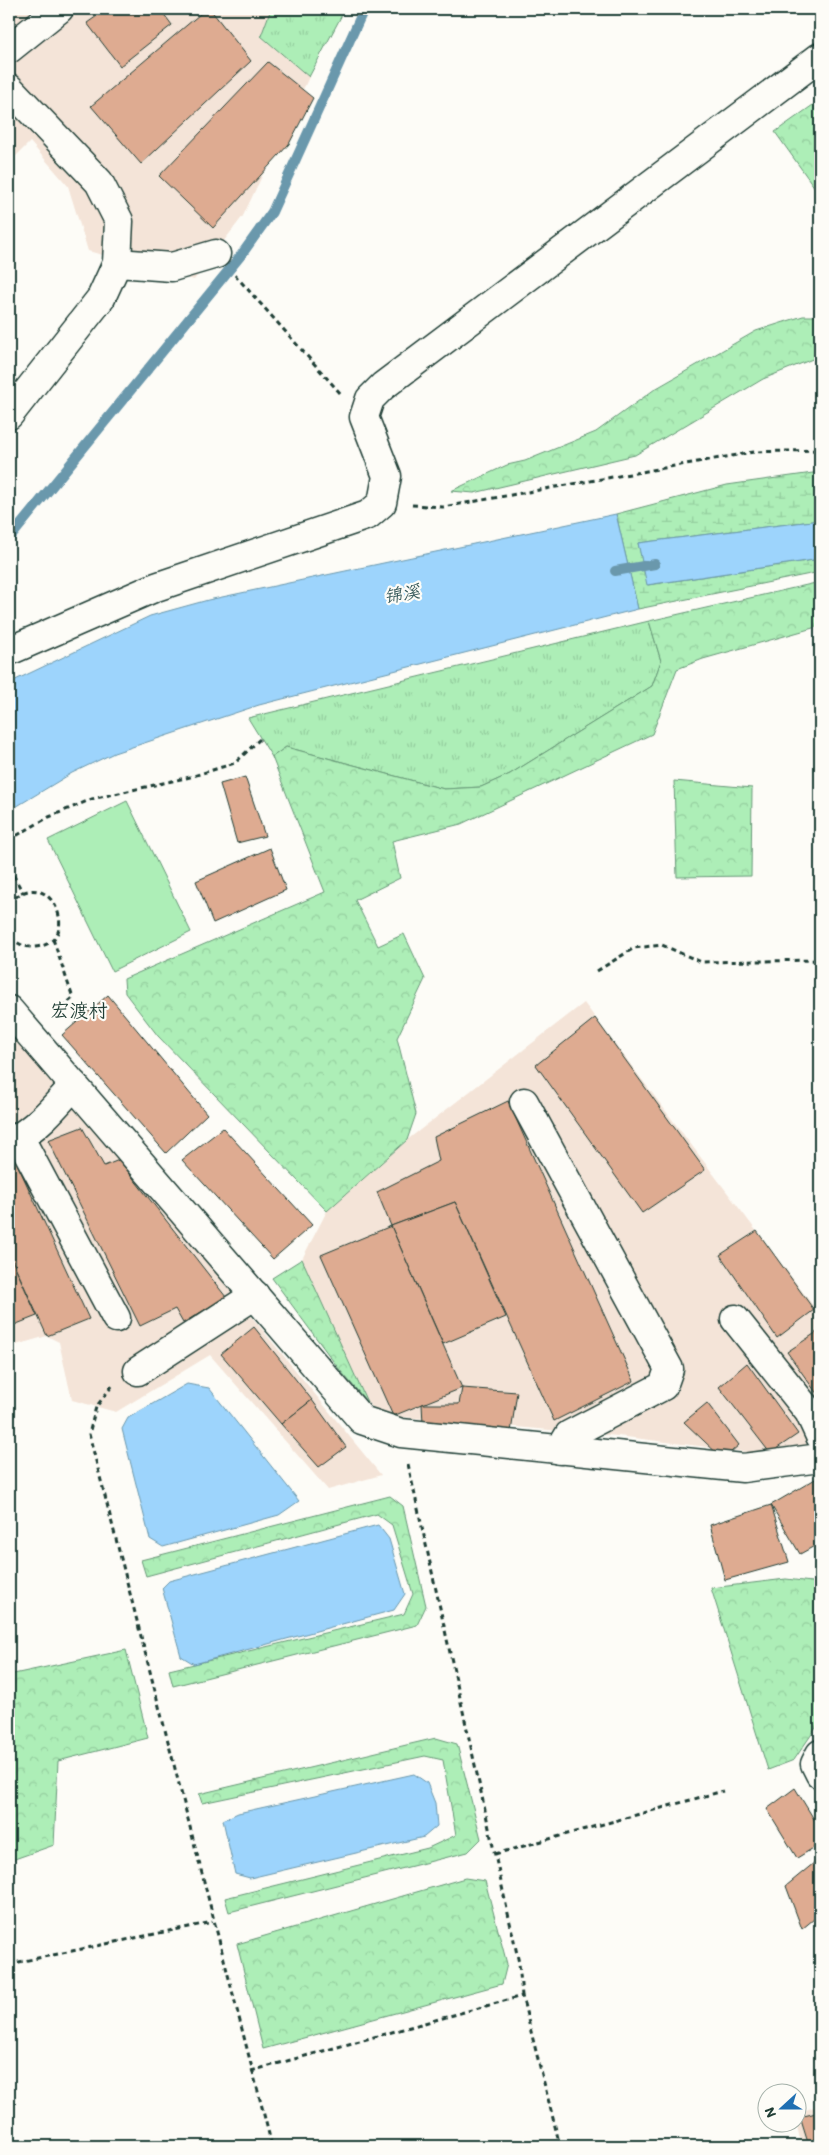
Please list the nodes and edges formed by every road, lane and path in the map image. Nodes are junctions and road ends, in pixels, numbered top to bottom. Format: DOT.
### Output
graph roads {
  1 [pos="59,9"];
  2 [pos="9,49"];
  3 [pos="820,57"];
  4 [pos="9,88"];
  5 [pos="216,254"];
  6 [pos="117,262"];
  7 [pos="9,415"];
  8 [pos="364,417"];
  9 [pos="820,450"];
  10 [pos="382,503"];
  11 [pos="9,651"];
  12 [pos="261,738"];
  13 [pos="9,840"];
  14 [pos="9,866"];
  15 [pos="23,893"];
  16 [pos="9,904"];
  17 [pos="9,934"];
  18 [pos="53,938"];
  19 [pos="820,960"];
  20 [pos="597,971"];
  21 [pos="9,1010"];
  22 [pos="30,1034"];
  23 [pos="74,1085"];
  24 [pos="524,1102"];
  25 [pos="14,1141"];
  26 [pos="255,1295"];
  27 [pos="116,1318"];
  28 [pos="734,1320"];
  29 [pos="138,1371"];
  30 [pos="401,1433"];
  31 [pos="820,1436"];
  32 [pos="560,1450"];
  33 [pos="820,1458"];
  34 [pos="820,1754"];
  35 [pos="820,1774"];
  36 [pos="723,1791"];
  37 [pos="495,1854"];
  38 [pos="213,1922"];
  39 [pos="9,1964"];
  40 [pos="522,1996"];
  41 [pos="251,2071"];
  42 [pos="272,2146"];
  43 [pos="560,2146"];
  1 -- 2 [label="street"];
  3 -- 8 [label="street"];
  4 -- 6 [label="street"];
  5 -- 6 [label="street"];
  5 -- 8 [label="path"];
  6 -- 7 [label="street"];
  8 -- 10 [label="street"];
  9 -- 10 [label="path"];
  10 -- 11 [label="street"];
  12 -- 13 [label="path"];
  14 -- 15 [label="path"];
  15 -- 16 [label="path"];
  15 -- 18 [label="path"];
  17 -- 18 [label="path"];
  18 -- 22 [label="path"];
  19 -- 20 [label="path"];
  21 -- 22 [label="street"];
  22 -- 23 [label="street"];
  23 -- 25 [label="street"];
  23 -- 26 [label="street"];
  24 -- 32 [label="street"];
  25 -- 27 [label="street"];
  26 -- 29 [label="street"];
  26 -- 30 [label="street"];
  28 -- 31 [label="street"];
  29 -- 38 [label="path"];
  30 -- 32 [label="street"];
  30 -- 37 [label="path"];
  32 -- 33 [label="street"];
  34 -- 35 [label="street"];
  36 -- 37 [label="path"];
  37 -- 40 [label="path"];
  38 -- 39 [label="path"];
  38 -- 41 [label="path"];
  40 -- 41 [label="path"];
  40 -- 43 [label="path"];
  41 -- 42 [label="path"];
}
